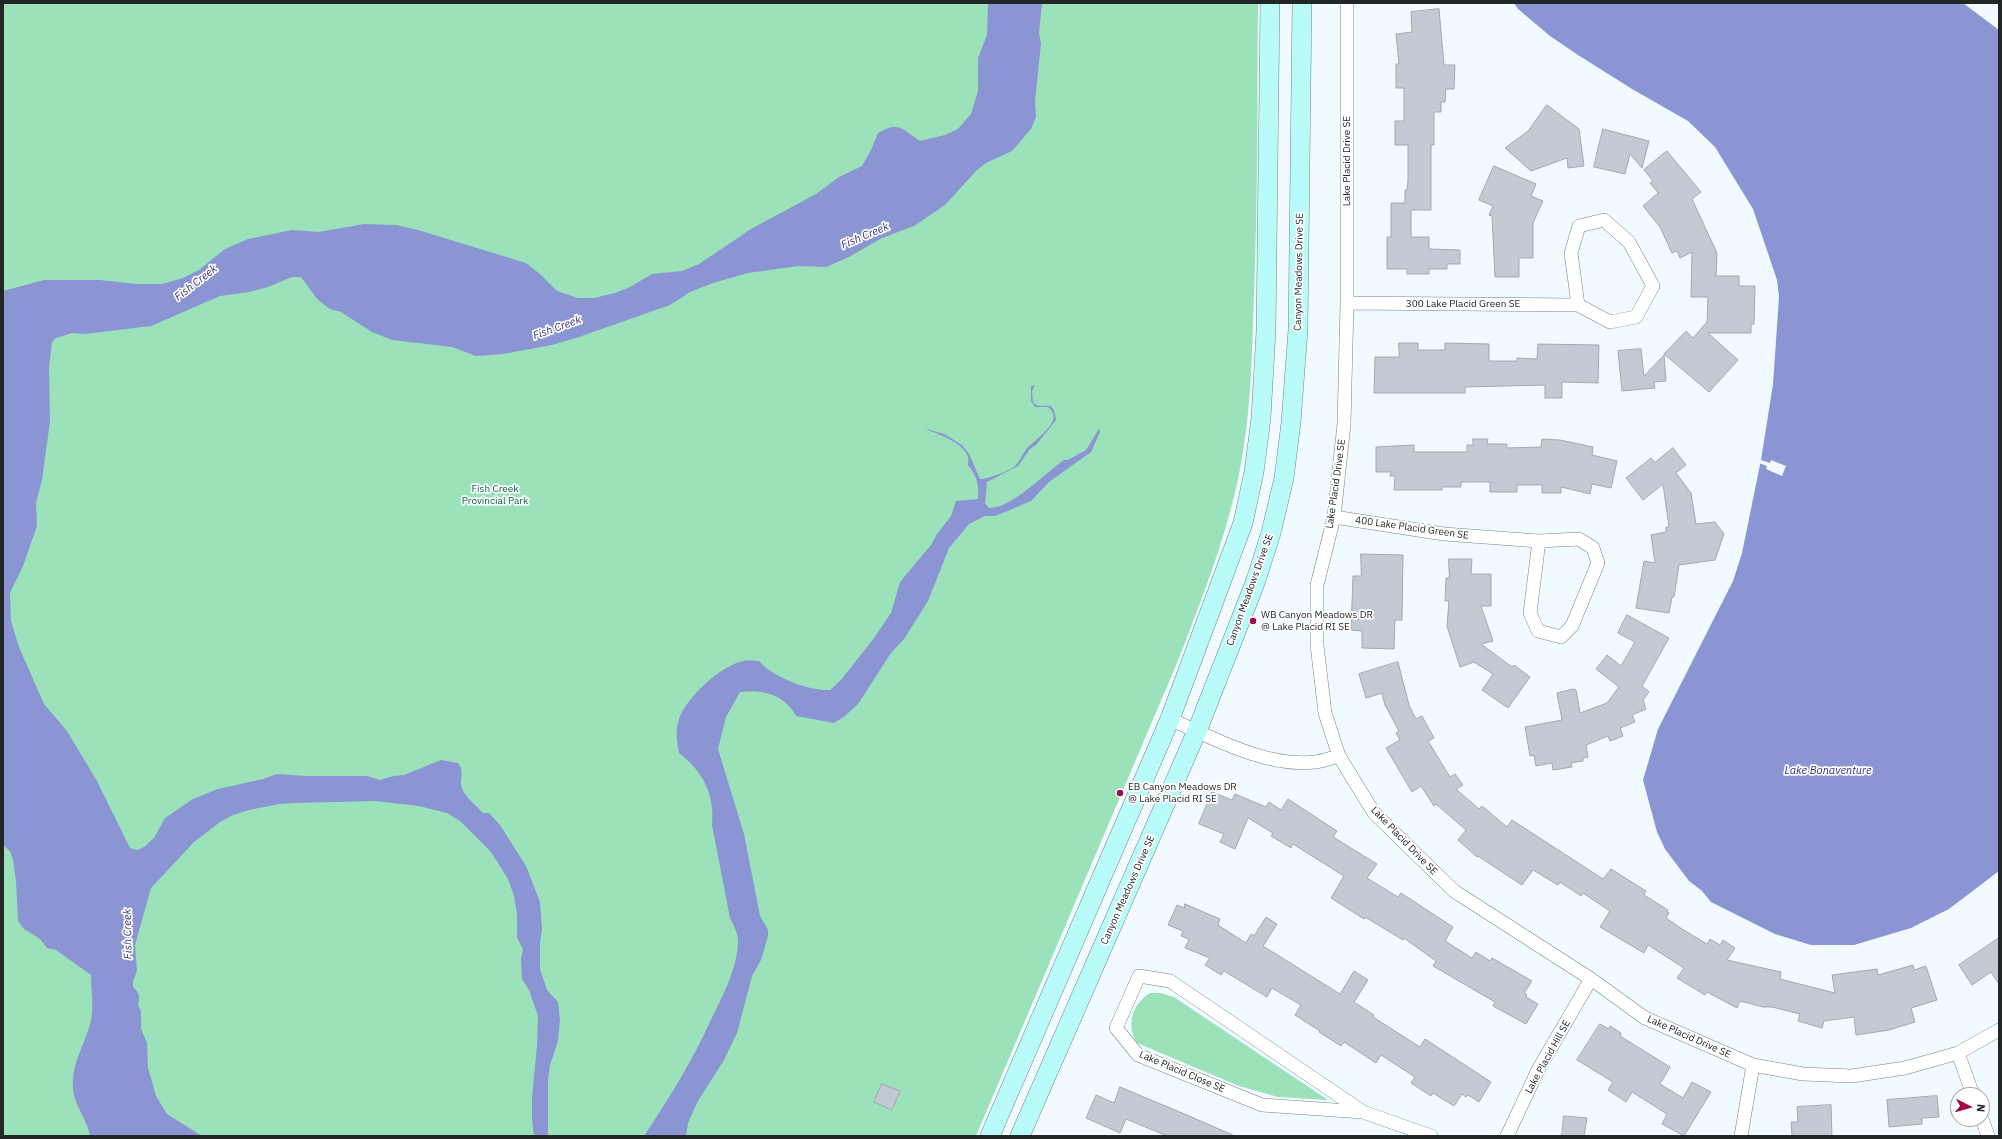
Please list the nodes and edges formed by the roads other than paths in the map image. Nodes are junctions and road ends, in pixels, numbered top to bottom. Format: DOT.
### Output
graph roads {
  1 [pos="1270,3"];
  2 [pos="1302,3"];
  3 [pos="1347,3"];
  4 [pos="1347,303"];
  5 [pos="1578,305"];
  6 [pos="1334,517"];
  7 [pos="1539,541"];
  8 [pos="1170,720"];
  9 [pos="1197,731"];
  10 [pos="1339,756"];
  11 [pos="1591,979"];
  12 [pos="1999,1030"];
  13 [pos="1958,1053"];
  14 [pos="1753,1065"];
  15 [pos="1970,1087"];
  16 [pos="1364,1112"];
  17 [pos="990,1136"];
  18 [pos="1020,1136"];
  19 [pos="1431,1136"];
  20 [pos="1507,1136"];
  21 [pos="1740,1136"];
  1 -- 8 [label="main road"];
  2 -- 9 [label="main road, Canyon Meadows Drive SE"];
  3 -- 4 [label="street, Lake Placid Drive SE"];
  4 -- 5 [label="street, 300 Lake Placid Green SE"];
  4 -- 6 [label="street, Lake Placid Drive SE"];
  5 -- 5 [label="street, 300 Lake Placid Green SE"];
  6 -- 7 [label="street, 400 Lake Placid Green SE"];
  6 -- 10 [label="street, Lake Placid Drive SE"];
  7 -- 7 [label="street, 400 Lake Placid Green SE"];
  8 -- 9 [label="street"];
  8 -- 17 [label="main road"];
  9 -- 10 [label="street"];
  9 -- 18 [label="main road, Canyon Meadows Drive SE"];
  10 -- 11 [label="street, Lake Placid Drive SE"];
  11 -- 14 [label="street, Lake Placid Drive SE"];
  11 -- 20 [label="street, Lake Placid Hill SE"];
  12 -- 13 [label="street, Lake Placid Drive SE"];
  13 -- 14 [label="street, Lake Placid Drive SE"];
  13 -- 15 [label="street"];
  14 -- 21 [label="street"];
  16 -- 16 [label="street, Lake Placid Close SE"];
  16 -- 19 [label="street, Lake Placid Close SE"];
}
